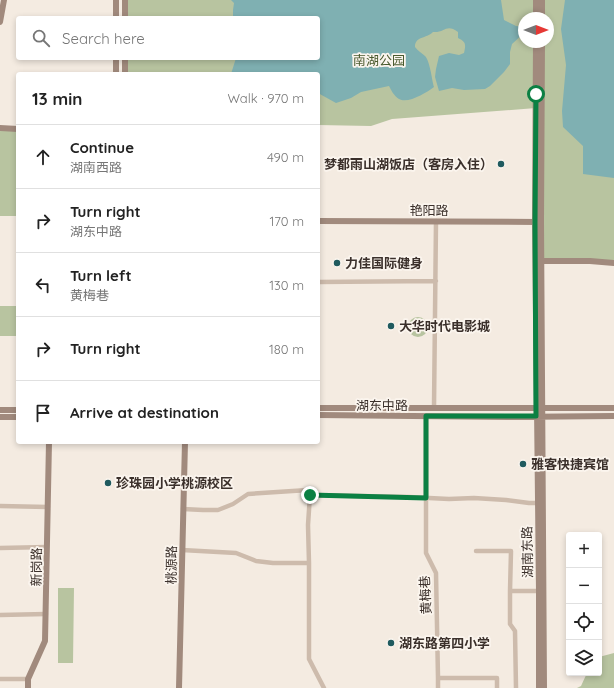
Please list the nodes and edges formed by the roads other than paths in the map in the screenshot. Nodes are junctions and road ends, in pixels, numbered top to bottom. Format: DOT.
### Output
graph roads {
  1 [pos="4,0"];
  2 [pos="116,0"];
  3 [pos="125,0"];
  4 [pos="536,0"];
  5 [pos="542,0"];
  6 [pos="536,12"];
  7 [pos="542,12"];
  8 [pos="116,16"];
  9 [pos="125,16"];
  10 [pos="0,22"];
  11 [pos="536,48"];
  12 [pos="542,48"];
  13 [pos="116,60"];
  14 [pos="125,60"];
  15 [pos="116,72"];
  16 [pos="126,72"];
  17 [pos="0,128"];
  18 [pos="16,129"];
  19 [pos="320,221"];
  20 [pos="436,222"];
  21 [pos="538,222"];
  22 [pos="541,261"];
  23 [pos="614,263"];
  24 [pos="436,281"];
  25 [pos="320,282"];
  26 [pos="320,408"];
  27 [pos="434,408"];
  28 [pos="539,408"];
  29 [pos="614,408"];
  30 [pos="0,410"];
  31 [pos="16,410"];
  32 [pos="320,415"];
  33 [pos="426,416"];
  34 [pos="539,416"];
  35 [pos="614,416"];
  36 [pos="0,417"];
  37 [pos="16,417"];
  38 [pos="49,444"];
  39 [pos="185,444"];
  40 [pos="310,495"];
  41 [pos="426,498"];
  42 [pos="537,503"];
  43 [pos="0,506"];
  44 [pos="48,506"];
  45 [pos="183,509"];
  46 [pos="47,547"];
  47 [pos="0,548"];
  48 [pos="182,550"];
  49 [pos="476,551"];
  50 [pos="309,563"];
  51 [pos="510,591"];
  52 [pos="539,591"];
  53 [pos="46,614"];
  54 [pos="0,615"];
  55 [pos="438,678"];
  56 [pos="0,679"];
  57 [pos="28,679"];
  58 [pos="28,688"];
  59 [pos="180,688"];
  60 [pos="324,688"];
  61 [pos="438,688"];
  62 [pos="497,688"];
  63 [pos="516,688"];
  64 [pos="539,688"];
  65 [pos="544,688"];
  1 -- 10 [label="main road"];
  2 -- 8 [label="main road"];
  3 -- 9 [label="main road"];
  4 -- 6 [label="main road"];
  5 -- 7 [label="main road"];
  11 -- 21 [label="main road"];
  12 -- 21 [label="main road"];
  13 -- 15 [label="main road"];
  14 -- 16 [label="main road"];
  17 -- 18 [label="main road"];
  19 -- 20 [label="main road, 艳阳路"];
  20 -- 21 [label="main road, 艳阳路"];
  20 -- 24 [label="street"];
  21 -- 22 [label="main road"];
  21 -- 28 [label="main road"];
  22 -- 23 [label="main road"];
  22 -- 28 [label="main road"];
  24 -- 25 [label="street"];
  24 -- 27 [label="street"];
  26 -- 27 [label="main road, 湖东中路"];
  27 -- 28 [label="main road, 湖东中路"];
  28 -- 29 [label="main road, 湖东中路"];
  28 -- 34 [label="main road"];
  30 -- 31 [label="main road"];
  32 -- 33 [label="main road, 湖东中路"];
  33 -- 34 [label="main road, 湖东中路"];
  33 -- 41 [label="street, 黄梅巷"];
  34 -- 35 [label="main road, 湖东中路"];
  34 -- 42 [label="main road, 湖南东路"];
  34 -- 65 [label="main road"];
  36 -- 37 [label="main road"];
  38 -- 44 [label="main road, 新岗路"];
  39 -- 45 [label="main road, 桃源路"];
  40 -- 41 [label="street"];
  40 -- 45 [label="street"];
  40 -- 50 [label="street"];
  41 -- 42 [label="street"];
  41 -- 55 [label="street, 黄梅巷"];
  42 -- 52 [label="main road, 湖南东路"];
  43 -- 44 [label="street"];
  44 -- 46 [label="main road, 新岗路"];
  45 -- 48 [label="main road, 桃源路"];
  46 -- 47 [label="street"];
  46 -- 53 [label="main road, 新岗路"];
  48 -- 50 [label="street"];
  48 -- 59 [label="main road, 桃源路"];
  49 -- 51 [label="street"];
  50 -- 60 [label="street"];
  51 -- 52 [label="street"];
  51 -- 63 [label="street"];
  52 -- 64 [label="main road, 湖南东路"];
  53 -- 54 [label="street"];
  53 -- 57 [label="main road, 新岗路"];
  55 -- 61 [label="street, 黄梅巷"];
  55 -- 62 [label="street"];
  56 -- 57 [label="street"];
  57 -- 58 [label="main road, 新岗路"];
}
